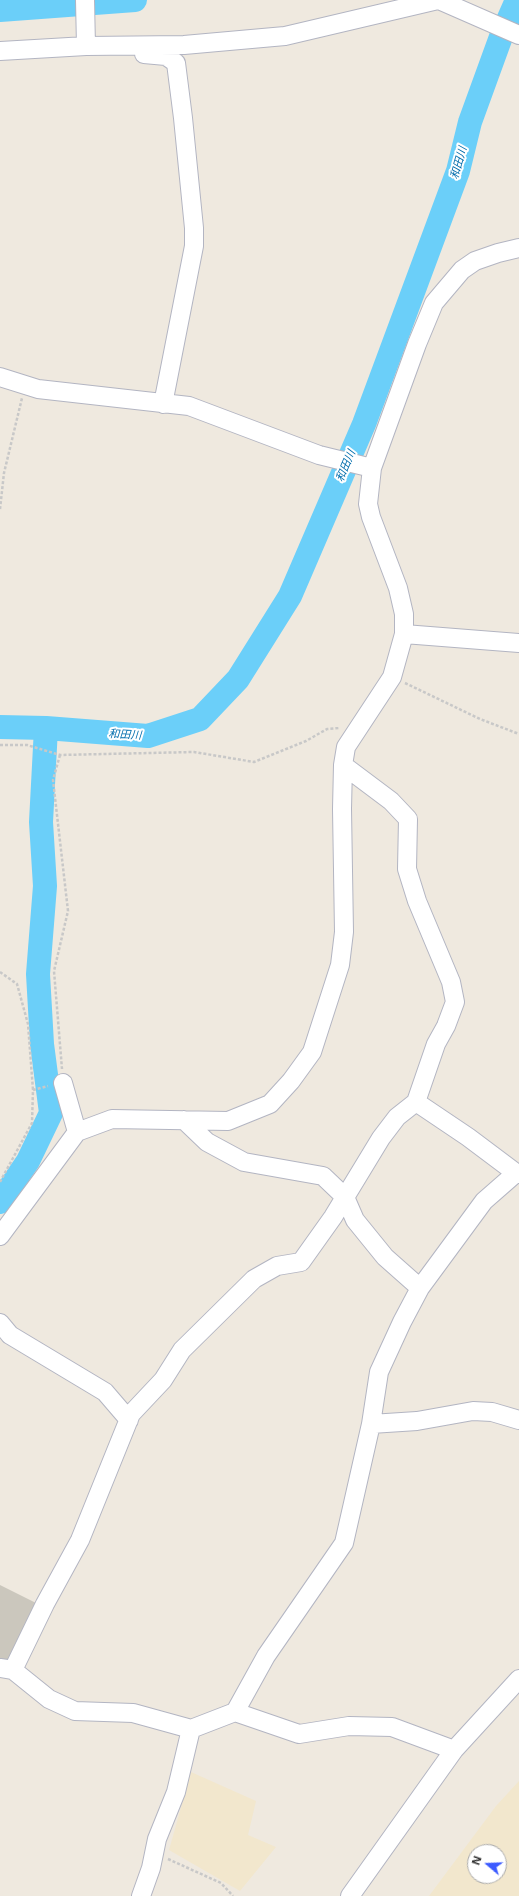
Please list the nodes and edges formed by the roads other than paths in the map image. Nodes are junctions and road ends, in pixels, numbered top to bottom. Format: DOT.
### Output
graph roads {
  1 [pos="85,0"];
  2 [pos="438,0"];
  3 [pos="518,35"];
  4 [pos="86,40"];
  5 [pos="0,51"];
  6 [pos="519,248"];
  7 [pos="0,377"];
  8 [pos="162,404"];
  9 [pos="367,467"];
  10 [pos="404,634"];
  11 [pos="519,643"];
  12 [pos="343,765"];
  13 [pos="63,1083"];
  14 [pos="416,1102"];
  15 [pos="184,1120"];
  16 [pos="77,1132"];
  17 [pos="517,1173"];
  18 [pos="345,1197"];
  19 [pos="0,1236"];
  20 [pos="420,1288"];
  21 [pos="0,1323"];
  22 [pos="129,1420"];
  23 [pos="519,1420"];
  24 [pos="371,1424"];
  25 [pos="7,1669"];
  26 [pos="519,1679"];
  27 [pos="234,1712"];
  28 [pos="191,1729"];
  29 [pos="454,1750"];
  30 [pos="141,1896"];
  31 [pos="350,1896"];
  1 -- 4 [label="street"];
  2 -- 3 [label="street"];
  2 -- 4 [label="street"];
  4 -- 5 [label="street"];
  4 -- 8 [label="street"];
  6 -- 9 [label="street"];
  7 -- 8 [label="street"];
  8 -- 9 [label="street"];
  9 -- 10 [label="street"];
  10 -- 11 [label="street"];
  10 -- 12 [label="street"];
  12 -- 14 [label="street"];
  12 -- 15 [label="street"];
  13 -- 16 [label="street"];
  14 -- 17 [label="street"];
  14 -- 18 [label="street"];
  15 -- 16 [label="street"];
  15 -- 18 [label="street"];
  16 -- 19 [label="street"];
  17 -- 20 [label="street"];
  18 -- 20 [label="street"];
  18 -- 22 [label="street"];
  20 -- 24 [label="street"];
  21 -- 22 [label="street"];
  22 -- 25 [label="street"];
  23 -- 24 [label="street"];
  24 -- 27 [label="street"];
  25 -- 28 [label="street"];
  26 -- 29 [label="street"];
  27 -- 28 [label="street"];
  27 -- 29 [label="street"];
  28 -- 30 [label="street"];
  29 -- 31 [label="street"];
}
